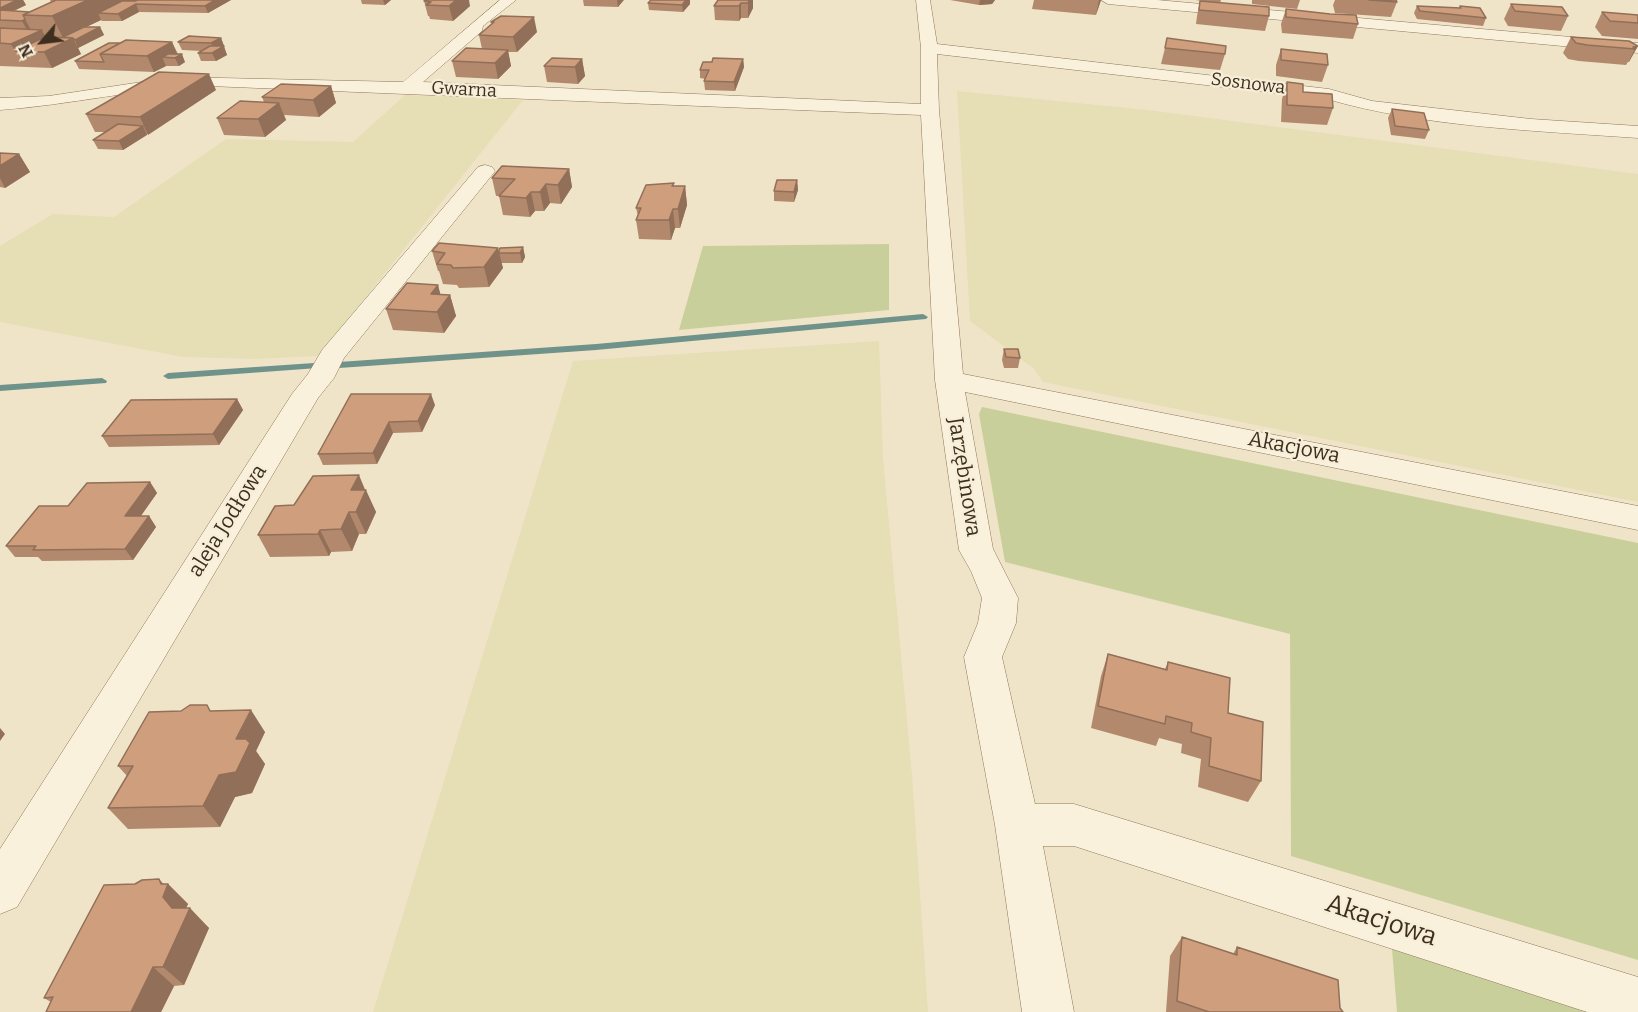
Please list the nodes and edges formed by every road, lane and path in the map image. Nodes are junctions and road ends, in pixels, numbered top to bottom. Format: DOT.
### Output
graph roads {
  1 [pos="509,0"];
  2 [pos="923,0"];
  3 [pos="1108,0"];
  4 [pos="929,48"];
  5 [pos="1638,48"];
  6 [pos="407,87"];
  7 [pos="0,104"];
  8 [pos="930,111"];
  9 [pos="1638,132"];
  10 [pos="484,171"];
  11 [pos="949,380"];
  12 [pos="1638,518"];
  13 [pos="1017,825"];
  14 [pos="0,891"];
  15 [pos="1638,1003"];
  16 [pos="1048,1012"];
  1 -- 6 [label="street"];
  2 -- 4 [label="street, Jarzębinowa"];
  3 -- 5 [label="street"];
  4 -- 8 [label="street, Jarzębinowa"];
  4 -- 9 [label="street, Sosnowa"];
  6 -- 7 [label="street, Gwarna"];
  6 -- 8 [label="street, Gwarna"];
  8 -- 11 [label="street, Jarzębinowa"];
  10 -- 14 [label="street, aleja Jodłowa"];
  11 -- 12 [label="street, Akacjowa"];
  11 -- 13 [label="street, Jarzębinowa"];
  13 -- 15 [label="street, Akacjowa"];
  13 -- 16 [label="street, Jarzębinowa"];
}
